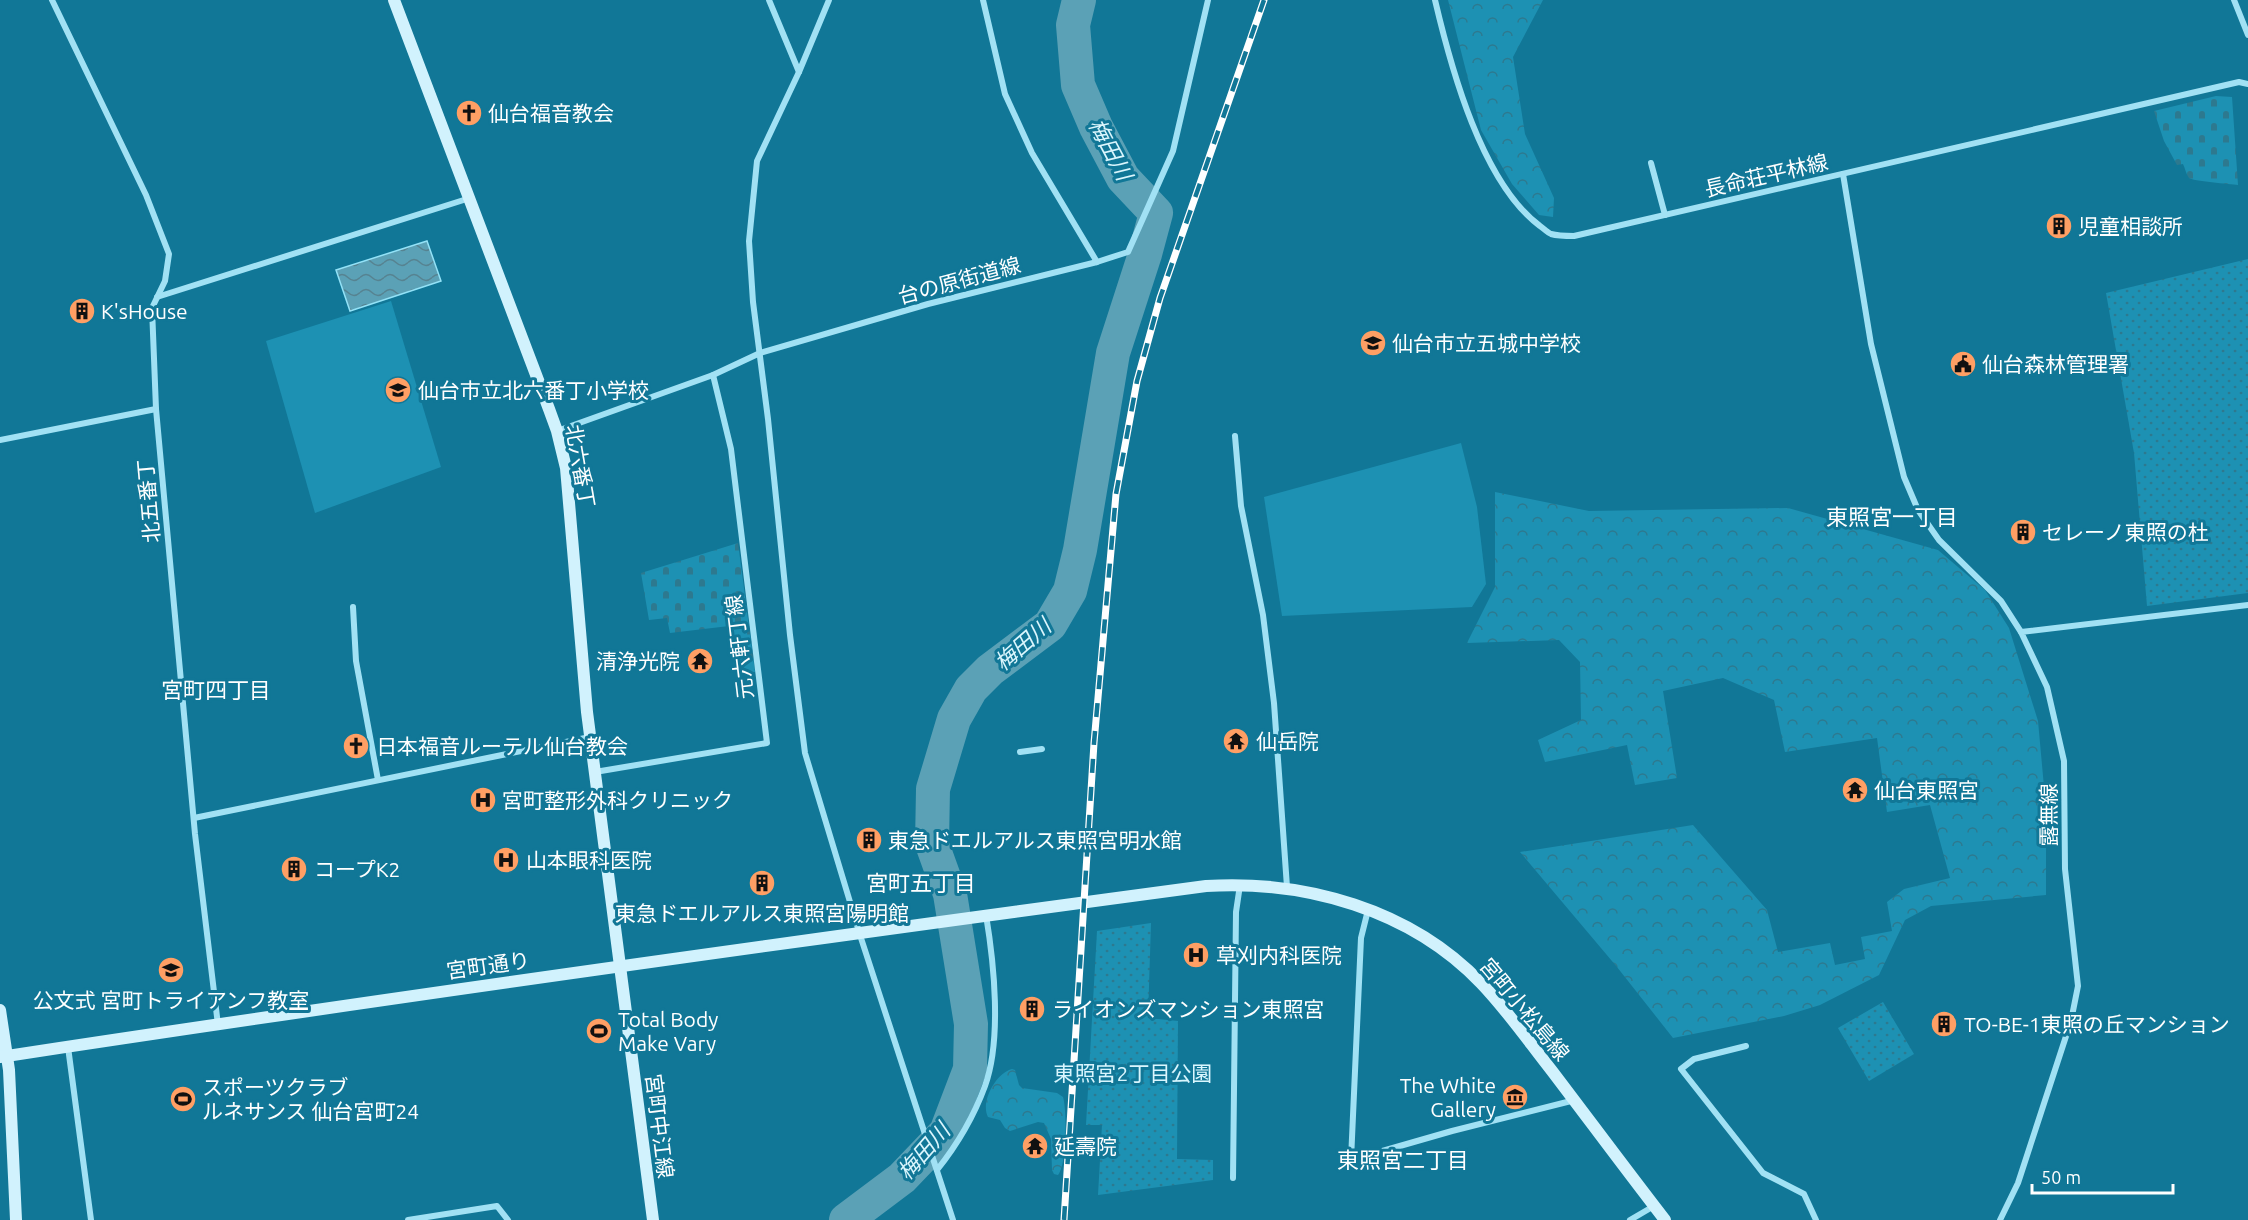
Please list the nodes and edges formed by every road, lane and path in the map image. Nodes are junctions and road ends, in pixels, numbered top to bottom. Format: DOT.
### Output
graph roads {
  1 [pos="52,0"];
  2 [pos="394,0"];
  3 [pos="769,0"];
  4 [pos="829,0"];
  5 [pos="983,0"];
  6 [pos="1208,0"];
  7 [pos="1435,0"];
  8 [pos="2235,0"];
  9 [pos="2248,35"];
  10 [pos="799,72"];
  11 [pos="2248,84"];
  12 [pos="1651,163"];
  13 [pos="1843,174"];
  14 [pos="470,198"];
  15 [pos="1665,215"];
  16 [pos="1097,262"];
  17 [pos="157,297"];
  18 [pos="760,353"];
  19 [pos="713,375"];
  20 [pos="156,409"];
  21 [pos="557,431"];
  22 [pos="1235,436"];
  23 [pos="0,440"];
  24 [pos="2248,605"];
  25 [pos="352,607"];
  26 [pos="2021,632"];
  27 [pos="590,737"];
  28 [pos="1042,749"];
  29 [pos="1020,752"];
  30 [pos="595,772"];
  31 [pos="378,780"];
  32 [pos="194,818"];
  33 [pos="1240,884"];
  34 [pos="1287,887"];
  35 [pos="1368,910"];
  36 [pos="984,915"];
  37 [pos="860,934"];
  38 [pos="620,965"];
  39 [pos="0,1010"];
  40 [pos="218,1025"];
  41 [pos="1746,1046"];
  42 [pos="68,1047"];
  43 [pos="4,1056"];
  44 [pos="1575,1100"];
  45 [pos="937,1168"];
  46 [pos="1233,1178"];
  47 [pos="1654,1206"];
  48 [pos="16,1220"];
  49 [pos="91,1220"];
  50 [pos="408,1220"];
  51 [pos="508,1220"];
  52 [pos="653,1220"];
  53 [pos="953,1220"];
  54 [pos="1630,1220"];
  55 [pos="1665,1220"];
  56 [pos="1816,1220"];
  57 [pos="2000,1220"];
  1 -- 17 [label="street, 北五番丁"];
  2 -- 14 [label="street, 北六番丁"];
  3 -- 10 [label="street"];
  4 -- 10 [label="street"];
  5 -- 16 [label="street"];
  6 -- 16 [label="street, 台の原街道線"];
  7 -- 15 [label="street, 長命荘平林線"];
  8 -- 9 [label="street"];
  10 -- 18 [label="street"];
  11 -- 13 [label="street, 長命荘平林線"];
  12 -- 15 [label="street"];
  13 -- 15 [label="street, 長命荘平林線"];
  13 -- 26 [label="street, 露無線"];
  14 -- 17 [label="street"];
  14 -- 21 [label="street, 北六番丁"];
  16 -- 18 [label="street, 台の原街道線"];
  17 -- 20 [label="street, 北五番丁"];
  18 -- 19 [label="street, 台の原街道線"];
  18 -- 37 [label="street"];
  19 -- 21 [label="street, 台の原街道線"];
  19 -- 30 [label="street, 元六軒丁線"];
  20 -- 23 [label="street"];
  20 -- 32 [label="street, 北五番丁"];
  21 -- 27 [label="street, 北六番丁"];
  22 -- 34 [label="street"];
  24 -- 26 [label="street"];
  25 -- 31 [label="street"];
  26 -- 57 [label="street, 露無線"];
  27 -- 30 [label="street, 北六番丁"];
  27 -- 31 [label="street"];
  28 -- 29 [label="street"];
  30 -- 38 [label="street, 北六番丁"];
  31 -- 32 [label="street"];
  32 -- 40 [label="street, 北五番丁"];
  33 -- 34 [label="street, 宮町小松島線"];
  33 -- 36 [label="street, 宮町小松島線"];
  33 -- 46 [label="street"];
  34 -- 35 [label="street, 宮町小松島線"];
  35 -- 44 [label="street, 宮町小松島線"];
  35 -- 44 [label="street"];
  36 -- 37 [label="street, 宮町通り"];
  36 -- 45 [label="street"];
  37 -- 38 [label="street, 宮町通り"];
  37 -- 45 [label="street"];
  38 -- 40 [label="street, 宮町通り"];
  38 -- 52 [label="street, 宮町中江線"];
  39 -- 43 [label="street"];
  40 -- 42 [label="street, 宮町通り"];
  41 -- 56 [label="street"];
  42 -- 43 [label="street, 宮町通り"];
  42 -- 49 [label="street"];
  43 -- 48 [label="street"];
  44 -- 47 [label="street, 宮町小松島線"];
  45 -- 53 [label="street"];
  47 -- 54 [label="street"];
  47 -- 55 [label="street, 宮町小松島線"];
  50 -- 51 [label="street"];
}
